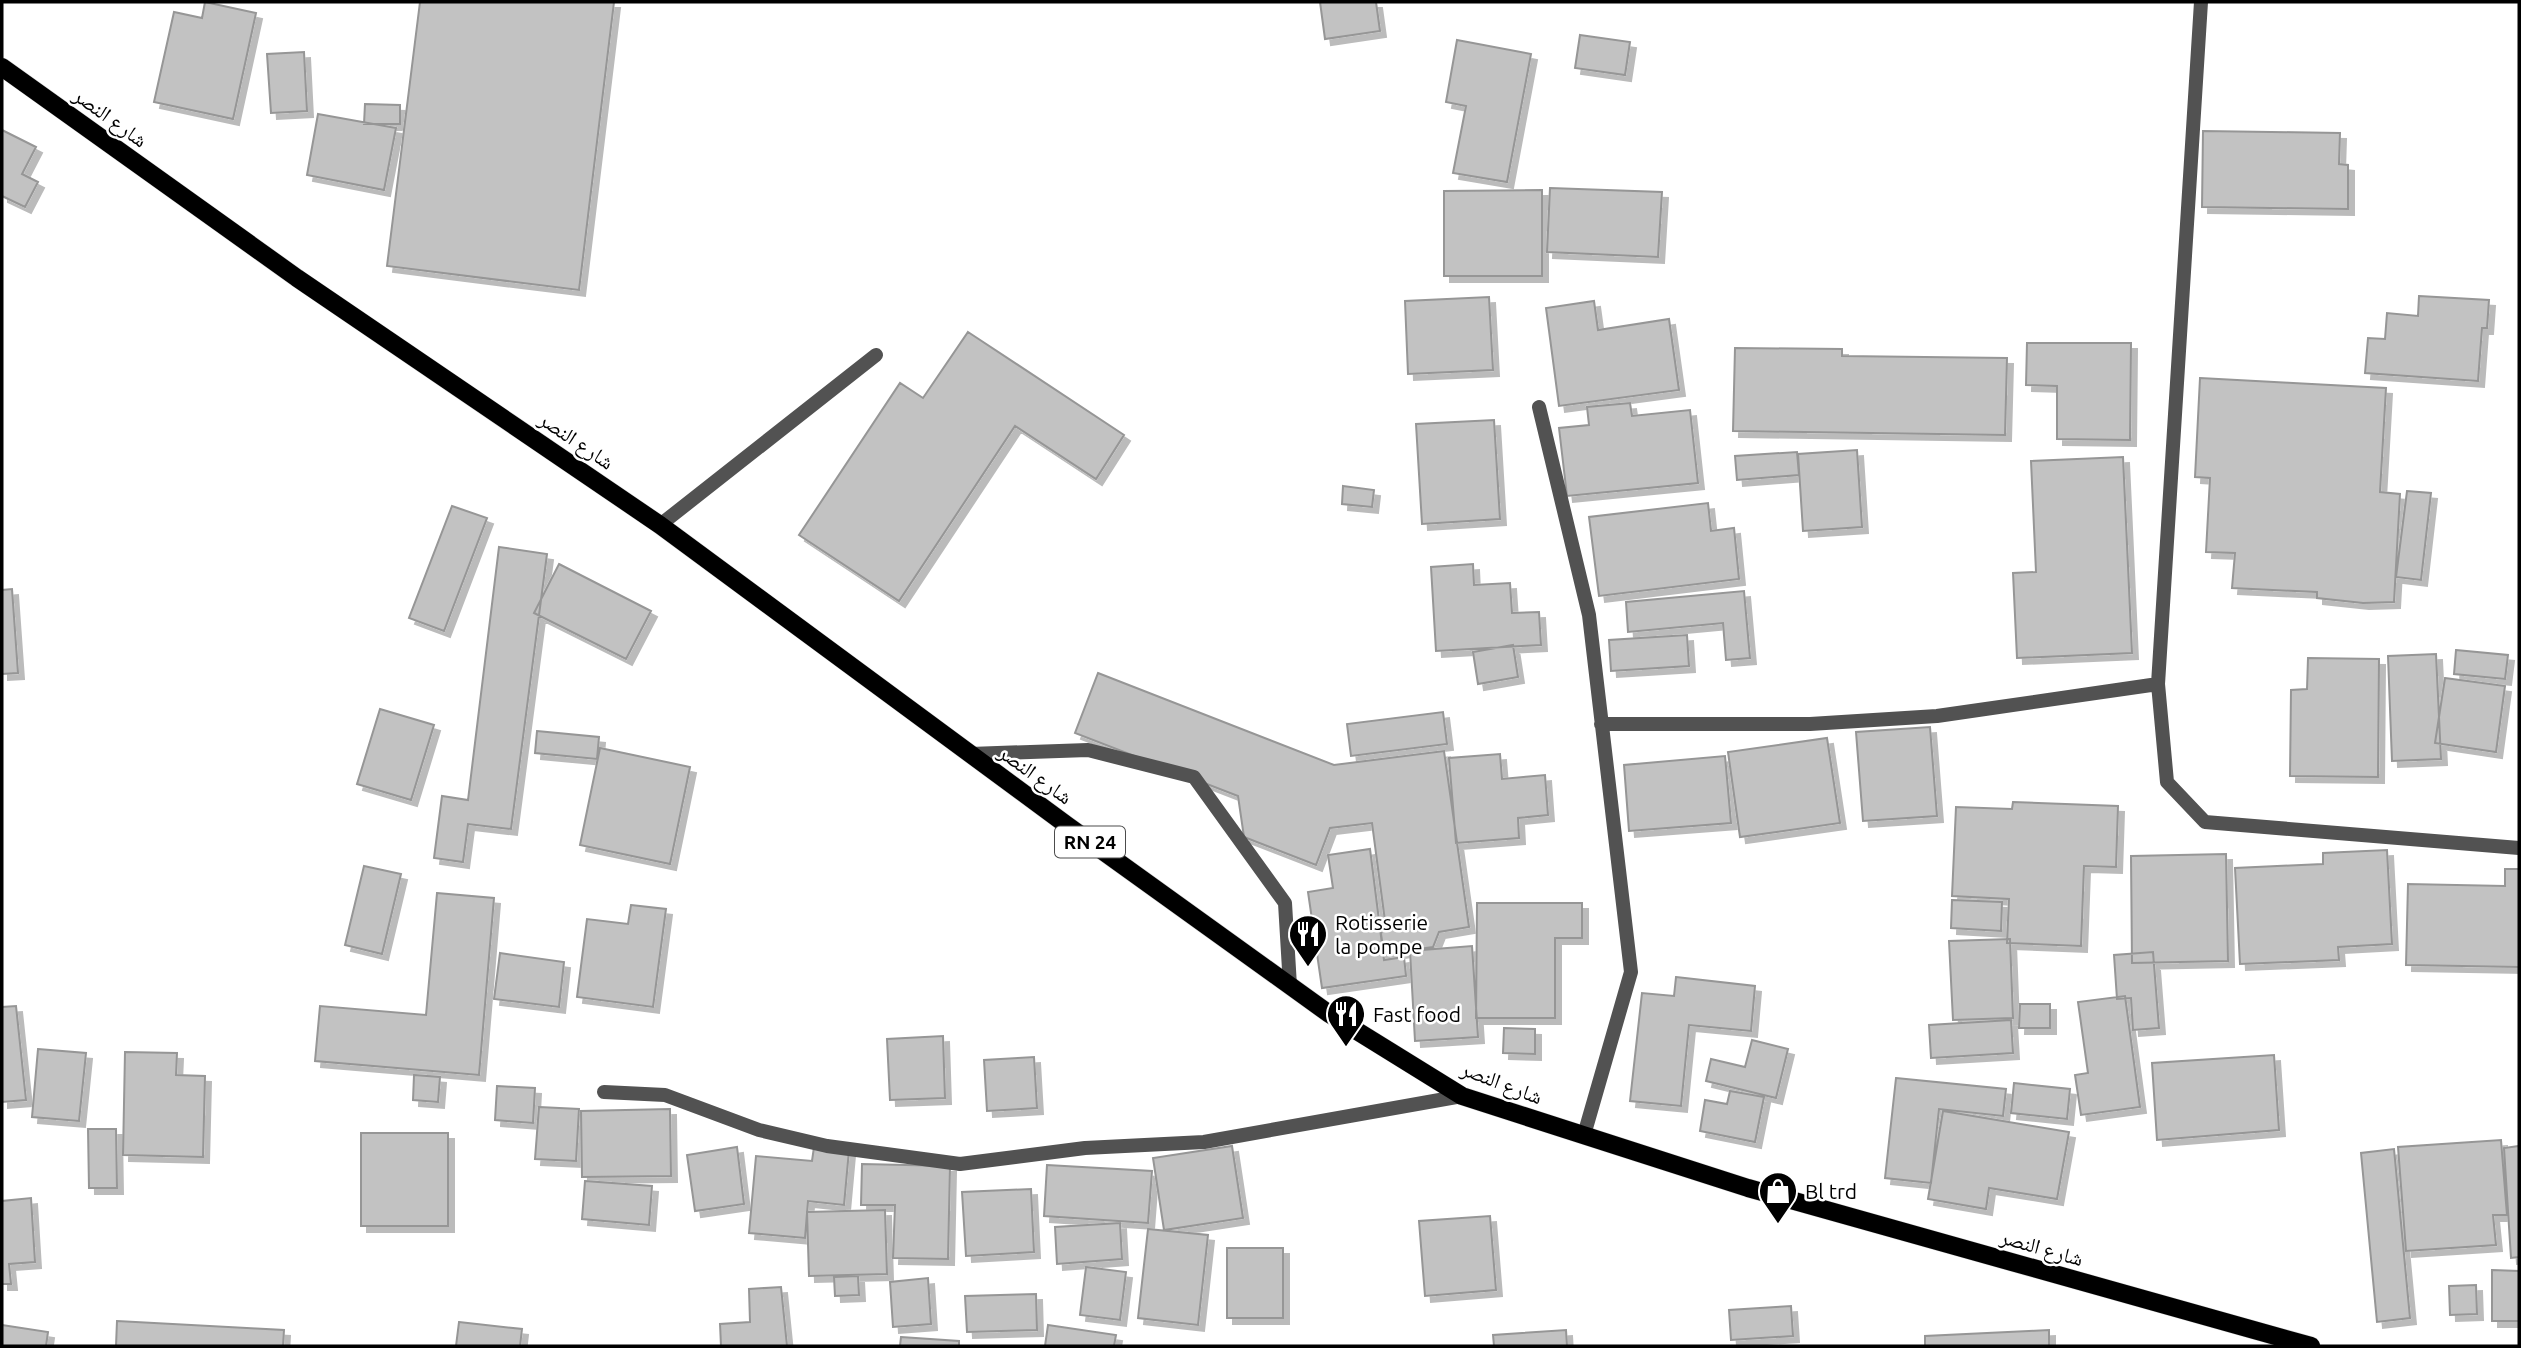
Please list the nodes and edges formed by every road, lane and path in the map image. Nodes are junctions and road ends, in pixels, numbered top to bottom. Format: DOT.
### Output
graph roads {
  1 [pos="2201,2"];
  2 [pos="2,67"];
  3 [pos="876,355"];
  4 [pos="1539,407"];
  5 [pos="660,524"];
  6 [pos="2158,684"];
  7 [pos="1601,724"];
  8 [pos="970,754"];
  9 [pos="2519,848"];
  10 [pos="1290,986"];
  11 [pos="604,1092"];
  12 [pos="1462,1096"];
  13 [pos="1584,1135"];
  14 [pos="2311,1346"];
  1 -- 6 [label="street"];
  2 -- 5 [label="main road, شارع النصر / RN 24"];
  3 -- 5 [label="street"];
  4 -- 7 [label="street"];
  5 -- 8 [label="main road, شارع النصر / RN 24"];
  6 -- 7 [label="street"];
  6 -- 9 [label="street"];
  7 -- 13 [label="street"];
  8 -- 10 [label="main road, شارع النصر / RN 24"];
  8 -- 10 [label="street"];
  10 -- 12 [label="main road, شارع النصر / RN 24"];
  11 -- 12 [label="street"];
  12 -- 13 [label="main road, شارع النصر / RN 24"];
  13 -- 14 [label="main road, شارع النصر / RN 24"];
}
